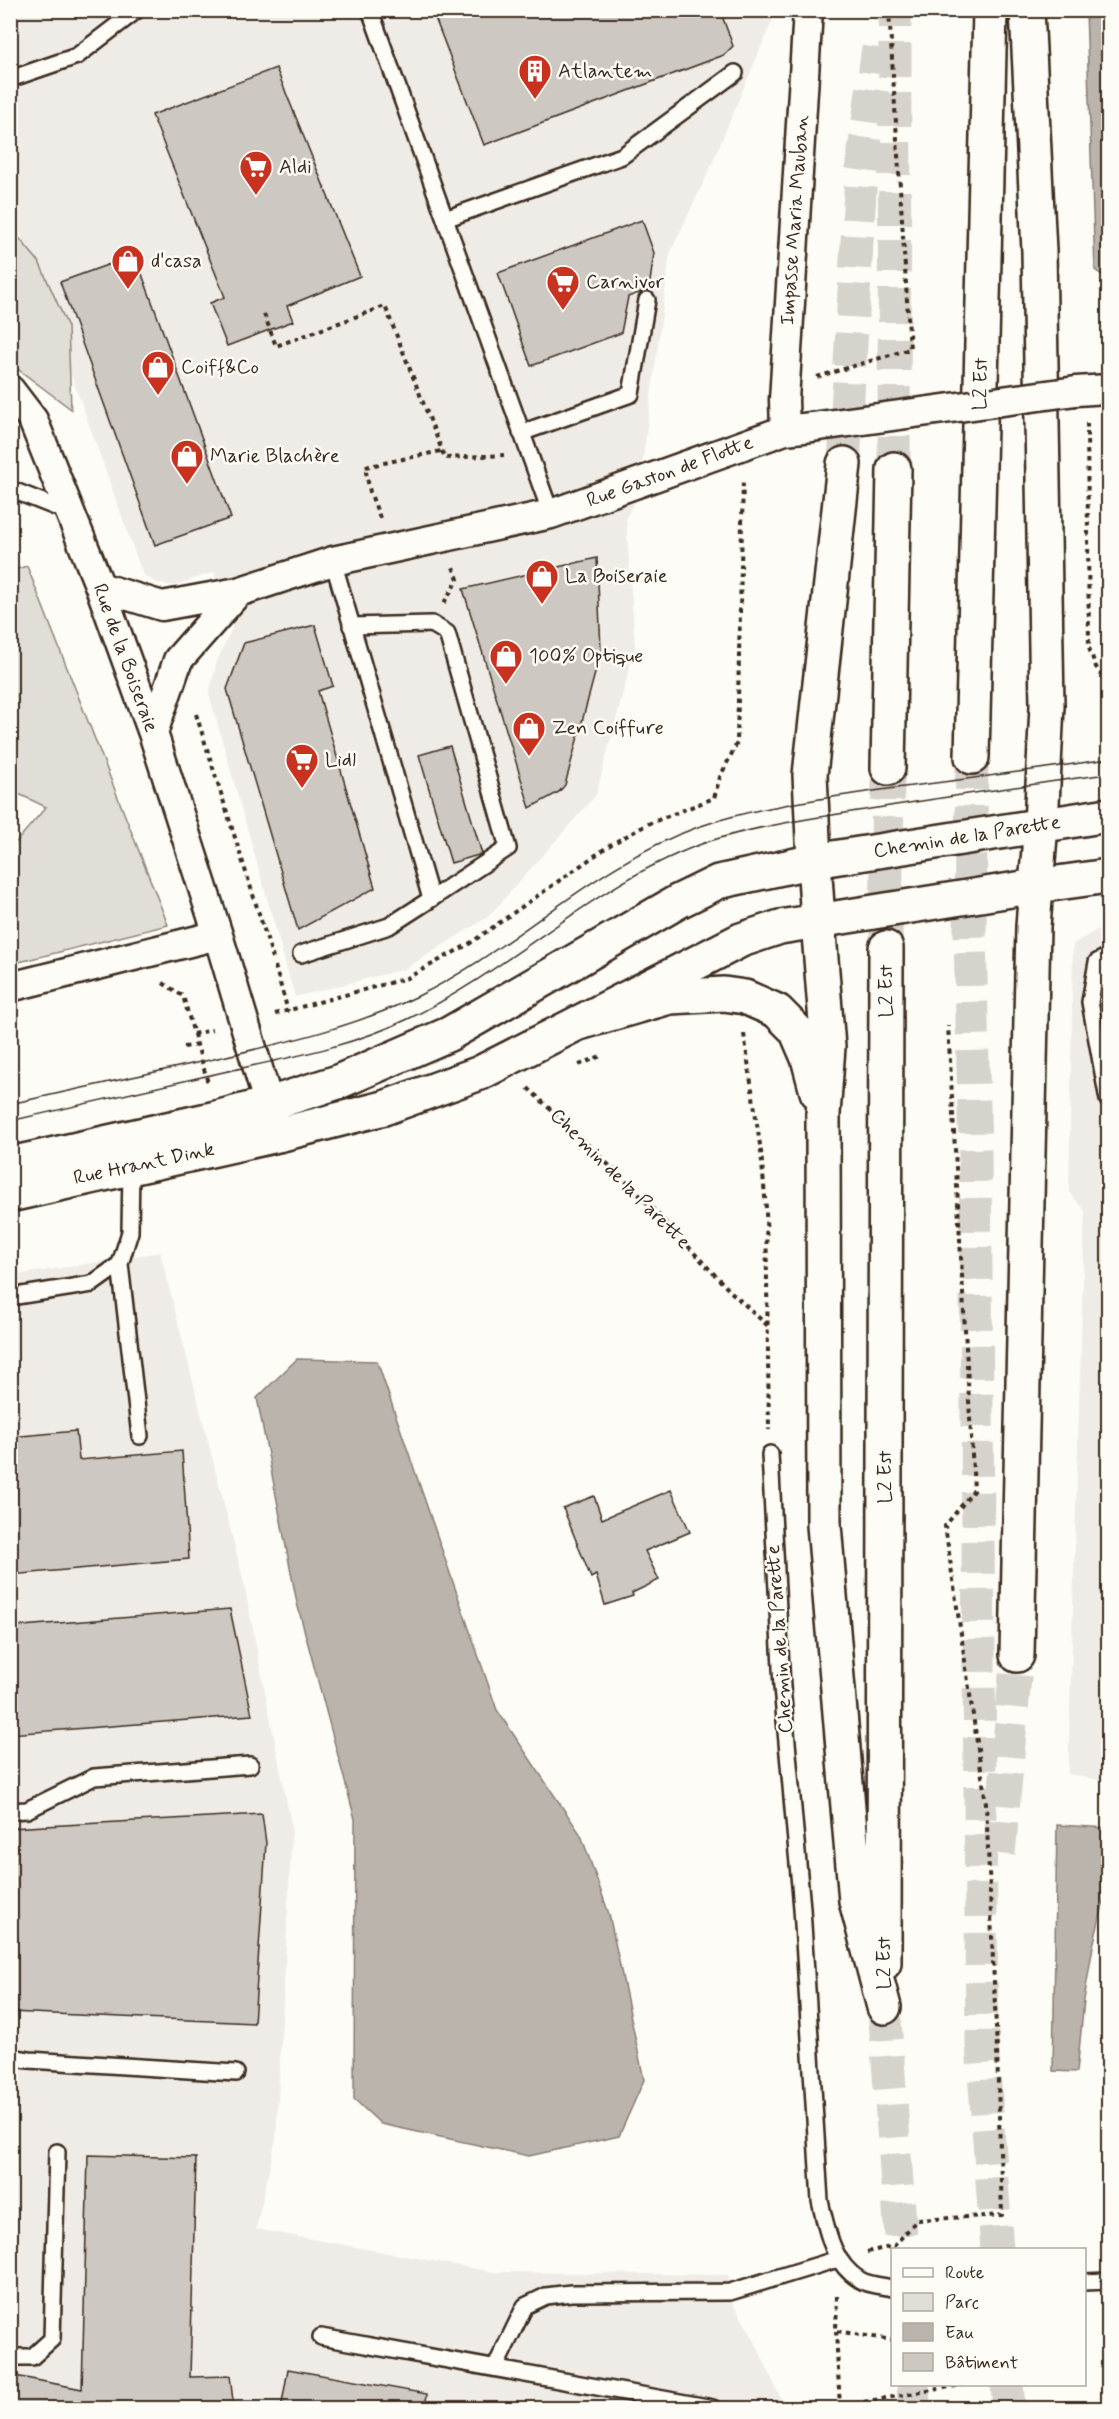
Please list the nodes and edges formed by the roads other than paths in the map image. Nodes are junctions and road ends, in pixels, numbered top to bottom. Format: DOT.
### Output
graph roads {
  1 [pos="137,10"];
  2 [pos="370,10"];
  3 [pos="808,10"];
  4 [pos="990,10"];
  5 [pos="1027,10"];
  6 [pos="735,73"];
  7 [pos="10,79"];
  8 [pos="445,219"];
  9 [pos="647,300"];
  10 [pos="1108,389"];
  11 [pos="10,390"];
  12 [pos="798,429"];
  13 [pos="521,433"];
  14 [pos="844,464"];
  15 [pos="894,469"];
  16 [pos="10,489"];
  17 [pos="68,512"];
  18 [pos="551,514"];
  19 [pos="333,561"];
  20 [pos="100,587"];
  21 [pos="238,592"];
  22 [pos="351,626"];
  23 [pos="153,733"];
  24 [pos="972,758"];
  25 [pos="888,768"];
  26 [pos="1108,815"];
  27 [pos="1041,824"];
  28 [pos="814,861"];
  29 [pos="1108,876"];
  30 [pos="1036,886"];
  31 [pos="431,899"];
  32 [pos="818,921"];
  33 [pos="218,935"];
  34 [pos="886,948"];
  35 [pos="301,954"];
  36 [pos="1108,956"];
  37 [pos="10,987"];
  38 [pos="579,1023"];
  39 [pos="1108,1100"];
  40 [pos="823,1114"];
  41 [pos="273,1120"];
  42 [pos="10,1164"];
  43 [pos="131,1167"];
  44 [pos="10,1194"];
  45 [pos="120,1264"];
  46 [pos="10,1298"];
  47 [pos="140,1436"];
  48 [pos="770,1454"];
  49 [pos="1017,1655"];
  50 [pos="250,1765"];
  51 [pos="10,1811"];
  52 [pos="10,2057"];
  53 [pos="236,2073"];
  54 [pos="57,2152"];
  55 [pos="838,2259"];
  56 [pos="1108,2281"];
  57 [pos="1086,2282"];
  58 [pos="891,2288"];
  59 [pos="321,2337"];
  60 [pos="10,2357"];
  61 [pos="495,2368"];
  62 [pos="713,2409"];
  1 -- 7 [label="lane"];
  2 -- 8 [label="lane"];
  3 -- 12 [label="street, Impasse Maria Mauban"];
  4 -- 24 [label="main road, L2 Est"];
  5 -- 27 [label="main road"];
  6 -- 8 [label="lane"];
  8 -- 13 [label="lane"];
  9 -- 13 [label="lane"];
  10 -- 12 [label="street, Rue Gaston de Flotte, bridge"];
  11 -- 17 [label="street, Rue de la Boiseraie"];
  12 -- 18 [label="street, Rue Gaston de Flotte"];
  13 -- 18 [label="lane"];
  14 -- 28 [label="main road"];
  15 -- 25 [label="main road"];
  16 -- 17 [label="lane"];
  17 -- 20 [label="street, Rue de la Boiseraie"];
  18 -- 19 [label="street, Rue Gaston de Flotte"];
  19 -- 21 [label="street, Rue Gaston de Flotte"];
  19 -- 22 [label="lane"];
  20 -- 21 [label="street, Rue Gaston de Flotte"];
  20 -- 23 [label="street, Rue de la Boiseraie"];
  21 -- 23 [label="street"];
  22 -- 31 [label="lane"];
  22 -- 31 [label="lane"];
  23 -- 33 [label="street, Rue de la Boiseraie"];
  26 -- 27 [label="main road, Chemin de la Parette"];
  27 -- 28 [label="main road, Chemin de la Parette"];
  27 -- 30 [label="main road"];
  28 -- 32 [label="main road"];
  28 -- 41 [label="main road, Chemin de la Parette"];
  29 -- 30 [label="main road"];
  30 -- 32 [label="main road"];
  30 -- 49 [label="main road"];
  31 -- 35 [label="lane"];
  32 -- 38 [label="main road"];
  32 -- 40 [label="main road"];
  33 -- 37 [label="street"];
  33 -- 41 [label="street"];
  34 -- 40 [label="main road, L2 Est"];
  36 -- 39 [label="lane"];
  38 -- 40 [label="main road"];
  38 -- 41 [label="main road"];
  41 -- 42 [label="main road, Rue Hrant Dink"];
  41 -- 43 [label="main road, Rue Hrant Dink"];
  43 -- 44 [label="main road, Rue Hrant Dink"];
  43 -- 45 [label="lane"];
  45 -- 46 [label="lane"];
  45 -- 47 [label="lane"];
  48 -- 55 [label="lane, Chemin de la Parette"];
  50 -- 51 [label="lane"];
  52 -- 53 [label="lane"];
  54 -- 60 [label="lane"];
  55 -- 58 [label="lane, Chemin de la Parette"];
  55 -- 61 [label="lane"];
  56 -- 57 [label="lane"];
  59 -- 61 [label="lane"];
  61 -- 62 [label="lane"];
}
